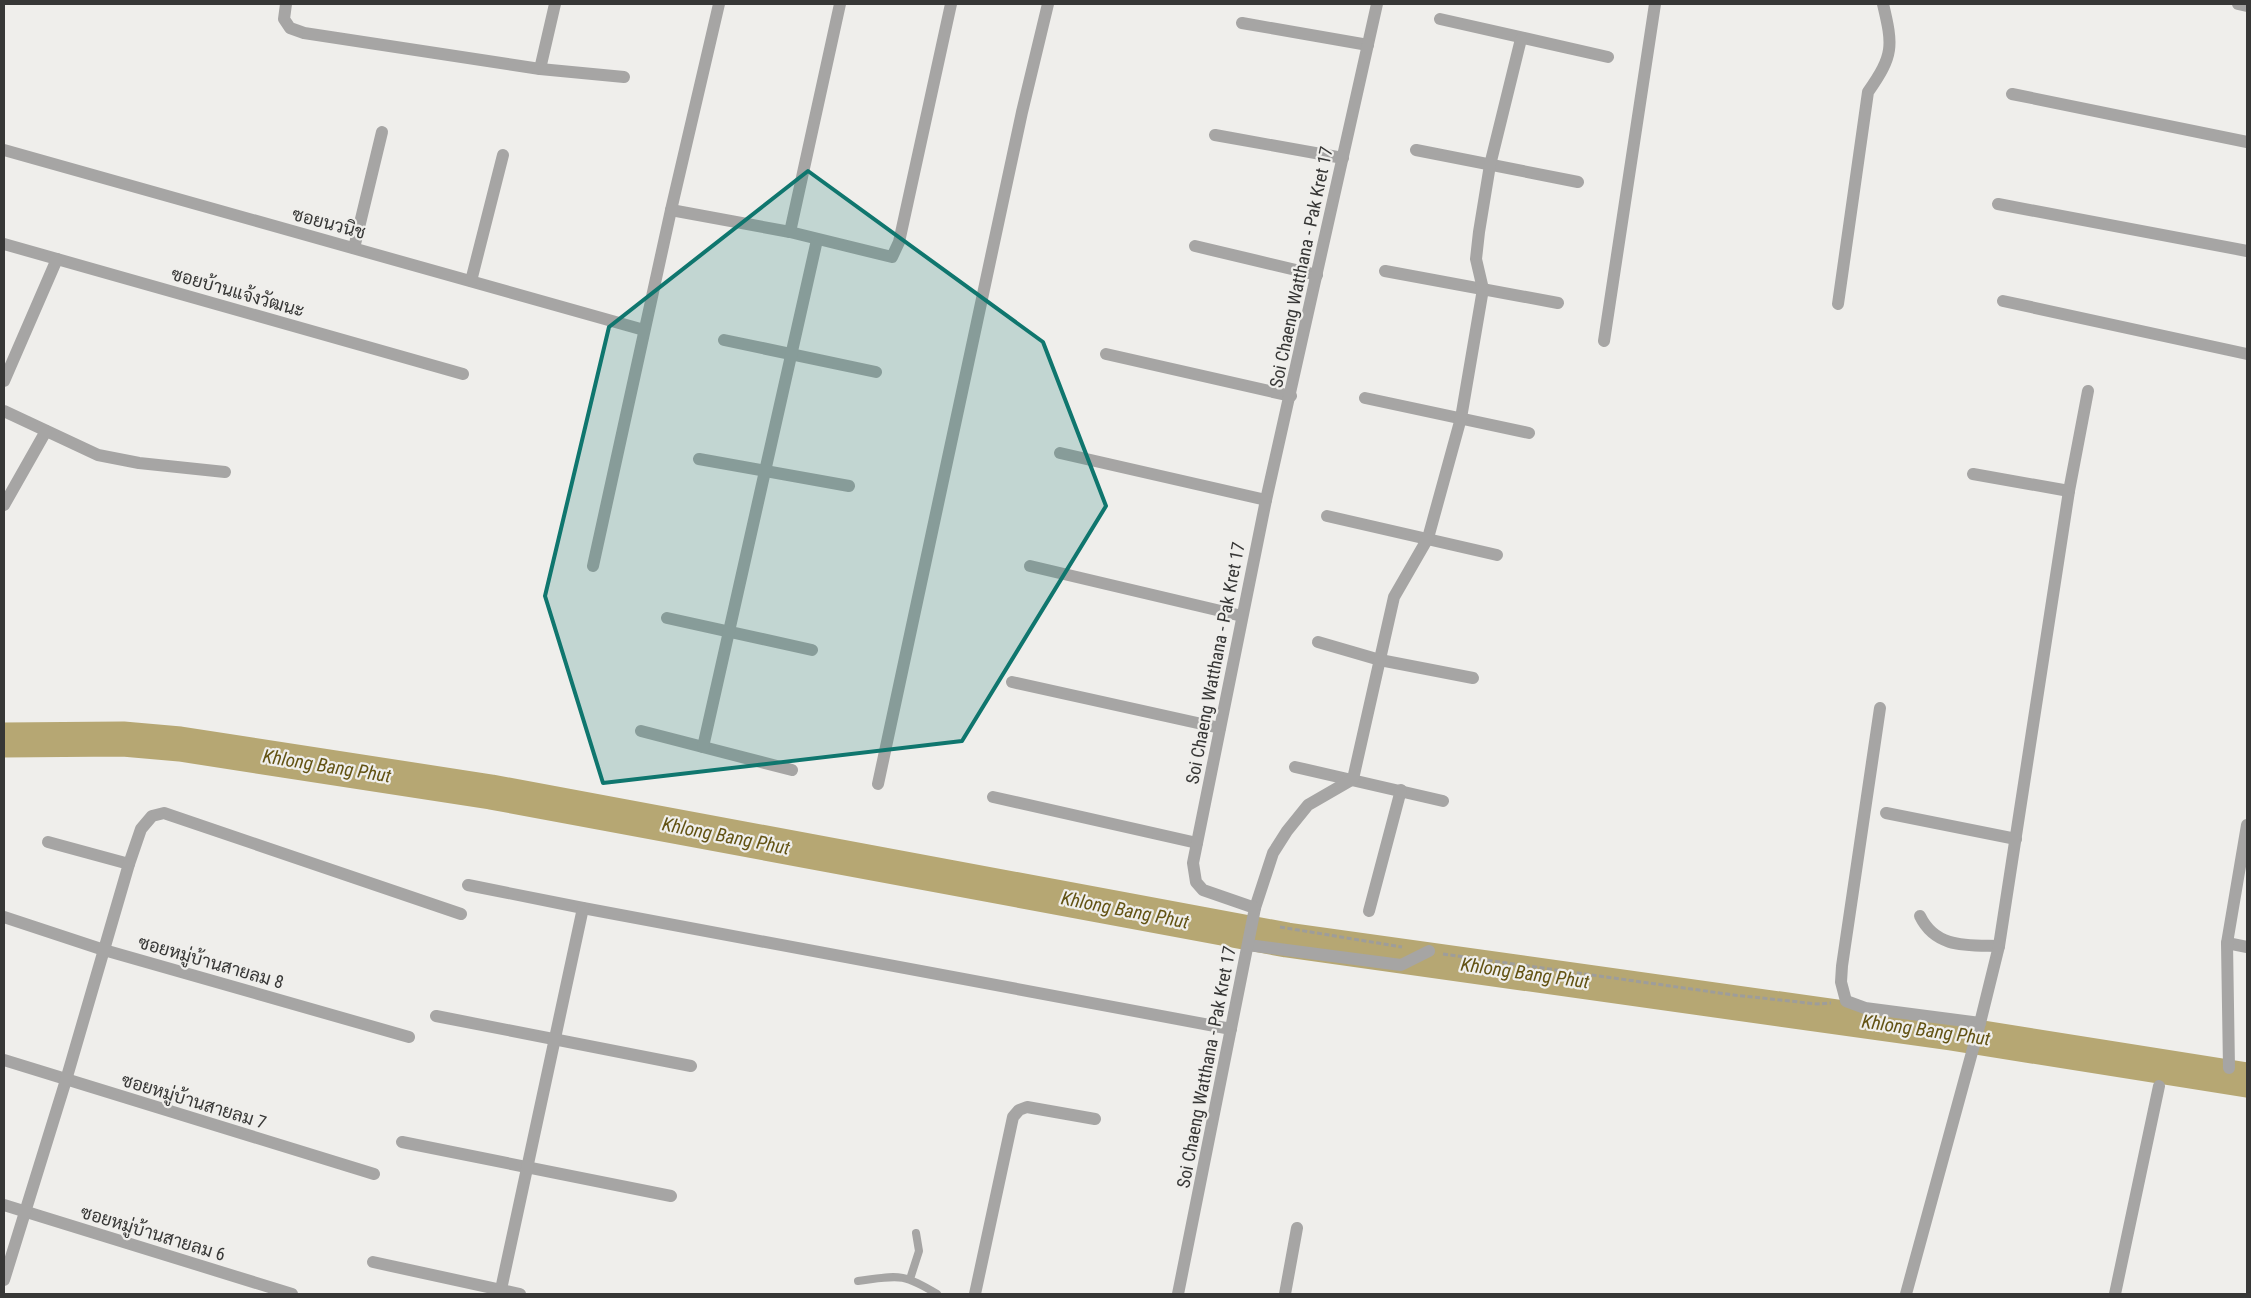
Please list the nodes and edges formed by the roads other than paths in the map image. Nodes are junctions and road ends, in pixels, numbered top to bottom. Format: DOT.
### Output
graph roads {
  1 [pos="286,4"];
  2 [pos="554,4"];
  3 [pos="719,4"];
  4 [pos="840,4"];
  5 [pos="952,4"];
  6 [pos="1048,4"];
  7 [pos="1377,4"];
  8 [pos="1655,4"];
  9 [pos="1883,4"];
  10 [pos="2238,4"];
  11 [pos="2247,6"];
  12 [pos="1440,19"];
  13 [pos="1242,23"];
  14 [pos="1521,39"];
  15 [pos="1368,45"];
  16 [pos="1608,57"];
  17 [pos="540,69"];
  18 [pos="624,77"];
  19 [pos="2012,94"];
  20 [pos="382,132"];
  21 [pos="1215,135"];
  22 [pos="2247,142"];
  23 [pos="4,150"];
  24 [pos="1416,150"];
  25 [pos="503,155"];
  26 [pos="1343,158"];
  27 [pos="1490,165"];
  28 [pos="1578,182"];
  29 [pos="1998,204"];
  30 [pos="671,210"];
  31 [pos="790,232"];
  32 [pos="818,240"];
  33 [pos="4,244"];
  34 [pos="1195,246"];
  35 [pos="354,248"];
  36 [pos="2247,251"];
  37 [pos="57,259"];
  38 [pos="1385,271"];
  39 [pos="1317,275"];
  40 [pos="471,281"];
  41 [pos="1483,289"];
  42 [pos="2002,301"];
  43 [pos="1558,302"];
  44 [pos="1838,304"];
  45 [pos="644,330"];
  46 [pos="724,340"];
  47 [pos="1604,341"];
  48 [pos="1106,354"];
  49 [pos="2247,354"];
  50 [pos="791,355"];
  51 [pos="876,372"];
  52 [pos="463,374"];
  53 [pos="4,381"];
  54 [pos="2088,391"];
  55 [pos="1291,396"];
  56 [pos="1365,398"];
  57 [pos="4,410"];
  58 [pos="1461,418"];
  59 [pos="46,431"];
  60 [pos="1530,432"];
  61 [pos="1060,453"];
  62 [pos="699,459"];
  63 [pos="225,472"];
  64 [pos="765,472"];
  65 [pos="1972,474"];
  66 [pos="849,486"];
  67 [pos="2069,491"];
  68 [pos="1266,500"];
  69 [pos="4,505"];
  70 [pos="1327,516"];
  71 [pos="1428,538"];
  72 [pos="1497,554"];
  73 [pos="593,566"];
  74 [pos="1030,566"];
  75 [pos="1242,616"];
  76 [pos="667,618"];
  77 [pos="728,632"];
  78 [pos="1318,642"];
  79 [pos="812,650"];
  80 [pos="1380,660"];
  81 [pos="1473,678"];
  82 [pos="1012,682"];
  83 [pos="1880,708"];
  84 [pos="1220,728"];
  85 [pos="640,730"];
  86 [pos="703,747"];
  87 [pos="1295,767"];
  88 [pos="792,770"];
  89 [pos="1353,779"];
  90 [pos="878,784"];
  91 [pos="1401,790"];
  92 [pos="993,797"];
  93 [pos="1443,801"];
  94 [pos="1886,813"];
  95 [pos="2247,825"];
  96 [pos="2016,838"];
  97 [pos="48,842"];
  98 [pos="1197,843"];
  99 [pos="129,864"];
  100 [pos="468,884"];
  101 [pos="583,908"];
  102 [pos="1255,908"];
  103 [pos="1369,911"];
  104 [pos="460,914"];
  105 [pos="1920,916"];
  106 [pos="4,917"];
  107 [pos="1248,943"];
  108 [pos="2226,943"];
  109 [pos="1999,946"];
  110 [pos="2247,947"];
  111 [pos="104,950"];
  112 [pos="1429,951"];
  113 [pos="436,1016"];
  114 [pos="1231,1029"];
  115 [pos="1978,1029"];
  116 [pos="409,1036"];
  117 [pos="555,1039"];
  118 [pos="4,1060"];
  119 [pos="691,1066"];
  120 [pos="2229,1068"];
  121 [pos="66,1080"];
  122 [pos="2159,1086"];
  123 [pos="1095,1119"];
  124 [pos="402,1142"];
  125 [pos="528,1166"];
  126 [pos="374,1174"];
  127 [pos="671,1196"];
  128 [pos="4,1205"];
  129 [pos="25,1212"];
  130 [pos="1297,1228"];
  131 [pos="916,1233"];
  132 [pos="374,1262"];
  133 [pos="910,1279"];
  134 [pos="4,1280"];
  135 [pos="858,1281"];
  136 [pos="500,1292"];
  137 [pos="292,1294"];
  138 [pos="520,1294"];
  139 [pos="937,1294"];
  140 [pos="974,1294"];
  141 [pos="1178,1294"];
  142 [pos="1285,1294"];
  143 [pos="1906,1294"];
  144 [pos="2115,1294"];
  1 -- 17 [label="street"];
  2 -- 17 [label="street"];
  3 -- 30 [label="street"];
  4 -- 31 [label="street"];
  5 -- 32 [label="street"];
  6 -- 90 [label="street"];
  7 -- 15 [label="street, Soi Chaeng Watthana - Pak Kret 17"];
  8 -- 47 [label="street"];
  9 -- 44 [label="street"];
  10 -- 11 [label="street"];
  12 -- 14 [label="street"];
  13 -- 15 [label="street"];
  14 -- 16 [label="street"];
  14 -- 27 [label="street"];
  15 -- 26 [label="street, Soi Chaeng Watthana - Pak Kret 17"];
  17 -- 18 [label="street"];
  19 -- 22 [label="street"];
  20 -- 35 [label="street"];
  21 -- 26 [label="street"];
  23 -- 35 [label="street, ซอยนวนิช"];
  24 -- 27 [label="street"];
  25 -- 40 [label="street"];
  26 -- 39 [label="street, Soi Chaeng Watthana - Pak Kret 17"];
  27 -- 28 [label="street"];
  27 -- 41 [label="street"];
  29 -- 36 [label="street"];
  30 -- 31 [label="street"];
  30 -- 45 [label="street"];
  31 -- 32 [label="street"];
  32 -- 50 [label="street"];
  33 -- 37 [label="street, ซอยบ้านแจ้งวัฒนะ"];
  34 -- 39 [label="street"];
  35 -- 40 [label="street, ซอยนวนิช"];
  37 -- 52 [label="street, ซอยบ้านแจ้งวัฒนะ"];
  37 -- 53 [label="street"];
  38 -- 41 [label="street"];
  39 -- 55 [label="street, Soi Chaeng Watthana - Pak Kret 17"];
  40 -- 45 [label="street, ซอยนวนิช"];
  41 -- 43 [label="street"];
  41 -- 58 [label="street"];
  42 -- 49 [label="street"];
  45 -- 73 [label="street"];
  46 -- 50 [label="street"];
  48 -- 55 [label="street"];
  50 -- 51 [label="street"];
  50 -- 64 [label="street"];
  54 -- 67 [label="street"];
  55 -- 68 [label="street, Soi Chaeng Watthana - Pak Kret 17"];
  56 -- 58 [label="street"];
  57 -- 59 [label="street"];
  58 -- 60 [label="street"];
  58 -- 71 [label="street"];
  59 -- 63 [label="street"];
  59 -- 69 [label="street"];
  61 -- 68 [label="street"];
  62 -- 64 [label="street"];
  64 -- 66 [label="street"];
  64 -- 77 [label="street"];
  65 -- 67 [label="street"];
  67 -- 96 [label="street"];
  68 -- 75 [label="street, Soi Chaeng Watthana - Pak Kret 17"];
  70 -- 71 [label="street"];
  71 -- 72 [label="street"];
  71 -- 80 [label="street"];
  74 -- 75 [label="street"];
  75 -- 84 [label="street, Soi Chaeng Watthana - Pak Kret 17"];
  76 -- 77 [label="street"];
  77 -- 79 [label="street"];
  77 -- 86 [label="street"];
  78 -- 80 [label="street"];
  80 -- 81 [label="street"];
  80 -- 89 [label="street"];
  82 -- 84 [label="street"];
  83 -- 115 [label="street"];
  84 -- 98 [label="street, Soi Chaeng Watthana - Pak Kret 17"];
  85 -- 86 [label="street"];
  86 -- 88 [label="street"];
  87 -- 89 [label="street"];
  89 -- 91 [label="street"];
  89 -- 102 [label="street"];
  91 -- 93 [label="street"];
  91 -- 103 [label="street"];
  92 -- 98 [label="street"];
  94 -- 96 [label="street"];
  95 -- 108 [label="street"];
  96 -- 109 [label="street"];
  97 -- 99 [label="street"];
  98 -- 102 [label="street, Soi Chaeng Watthana - Pak Kret 17"];
  99 -- 104 [label="street"];
  99 -- 111 [label="street"];
  100 -- 101 [label="street"];
  101 -- 114 [label="street"];
  101 -- 117 [label="street"];
  102 -- 107 [label="street, Soi Chaeng Watthana - Pak Kret 17"];
  105 -- 109 [label="street"];
  106 -- 111 [label="street, ซอยหมู่บ้านสายลม 8"];
  107 -- 112 [label="street"];
  107 -- 114 [label="street, Soi Chaeng Watthana - Pak Kret 17"];
  108 -- 110 [label="street"];
  108 -- 120 [label="street"];
  109 -- 115 [label="street"];
  111 -- 116 [label="street, ซอยหมู่บ้านสายลม 8"];
  111 -- 121 [label="street"];
  113 -- 117 [label="street"];
  114 -- 141 [label="street, Soi Chaeng Watthana - Pak Kret 17"];
  115 -- 143 [label="street"];
  117 -- 119 [label="street"];
  117 -- 125 [label="street"];
  118 -- 121 [label="street, ซอยหมู่บ้านสายลม 7"];
  121 -- 126 [label="street, ซอยหมู่บ้านสายลม 7"];
  121 -- 129 [label="street"];
  122 -- 144 [label="street"];
  123 -- 140 [label="street"];
  124 -- 125 [label="street"];
  125 -- 127 [label="street"];
  125 -- 136 [label="street"];
  128 -- 129 [label="street, ซอยหมู่บ้านสายลม 6"];
  129 -- 134 [label="street"];
  129 -- 137 [label="street, ซอยหมู่บ้านสายลม 6"];
  130 -- 142 [label="street"];
  131 -- 133 [label="lane"];
  132 -- 136 [label="street"];
  133 -- 135 [label="lane"];
  133 -- 139 [label="lane"];
  136 -- 138 [label="street"];
}
